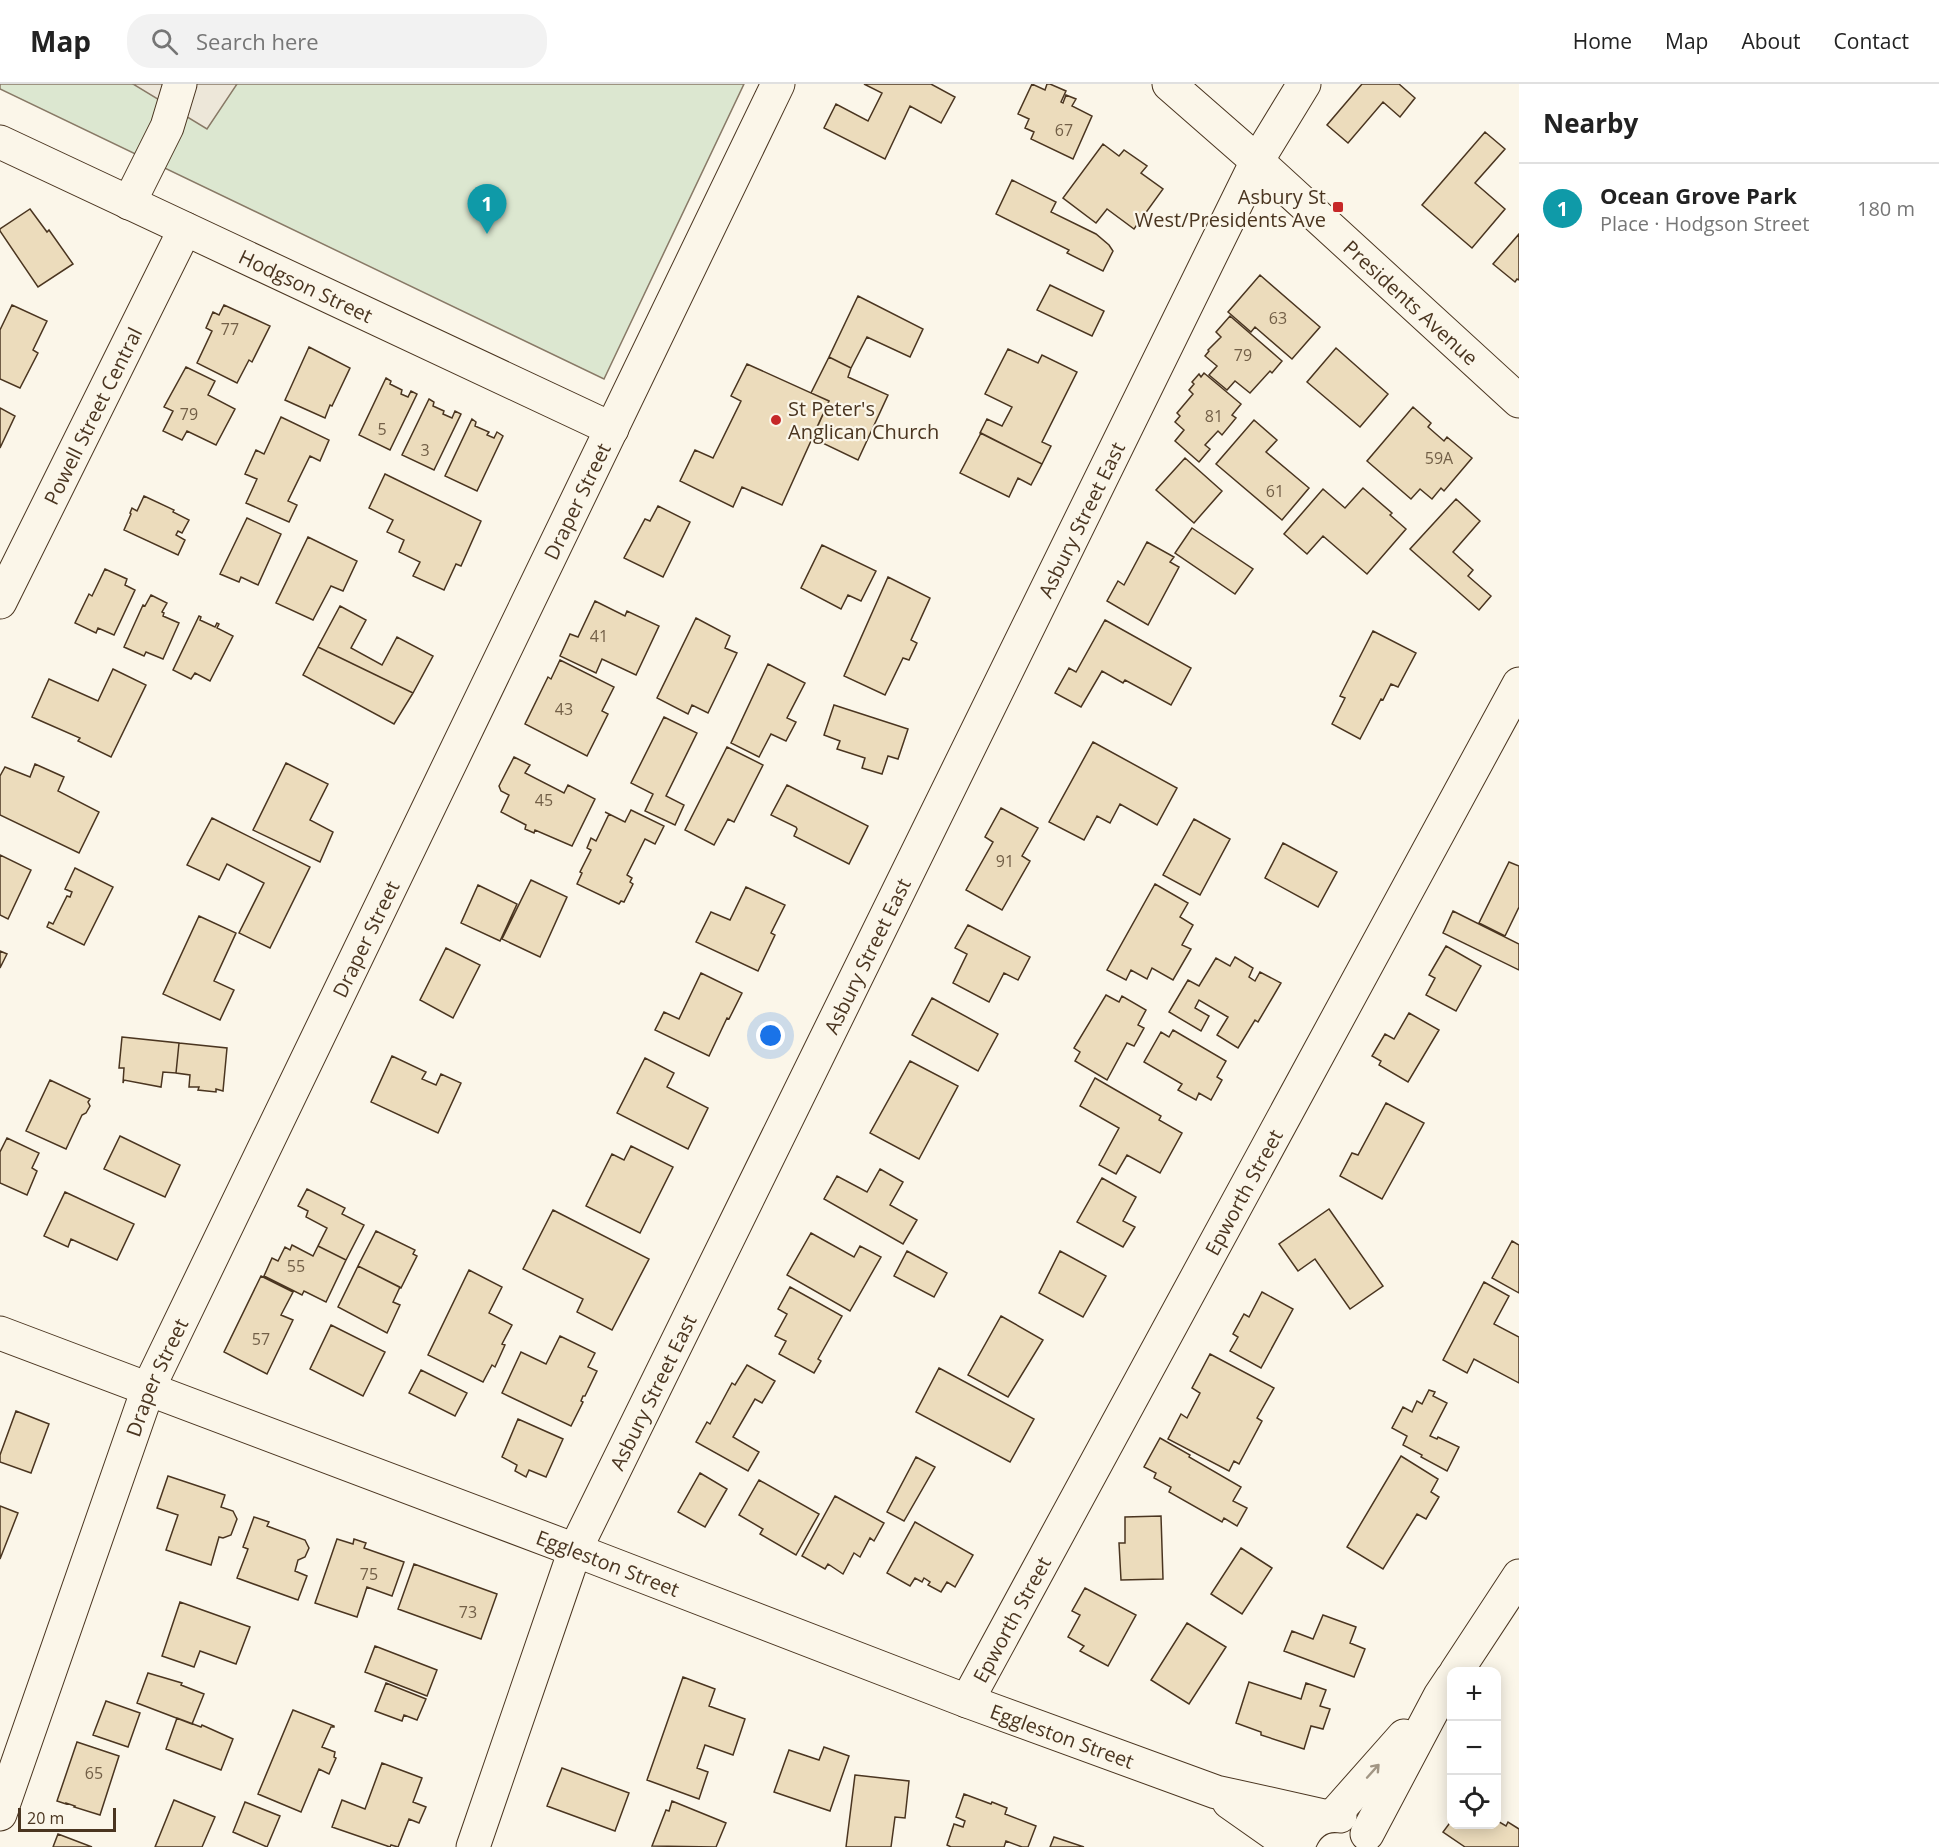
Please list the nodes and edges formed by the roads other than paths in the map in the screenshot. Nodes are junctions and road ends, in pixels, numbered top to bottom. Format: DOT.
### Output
graph roads {
  1 [pos="180,84"];
  2 [pos="778,84"];
  3 [pos="1169,84"];
  4 [pos="1305,84"];
  5 [pos="0,142"];
  6 [pos="1257,161"];
  7 [pos="129,203"];
  8 [pos="185,229"];
  9 [pos="1519,401"];
  10 [pos="612,429"];
  11 [pos="0,602"];
  12 [pos="1519,684"];
  13 [pos="0,1333"];
  14 [pos="148,1389"];
  15 [pos="575,1550"];
  16 [pos="1519,1576"];
  17 [pos="1459,1667"];
  18 [pos="1447,1684"];
  19 [pos="1447,1686"];
  20 [pos="967,1701"];
  21 [pos="1216,1792"];
  22 [pos="0,1814"];
  23 [pos="1329,1816"];
  24 [pos="1370,1844"];
  25 [pos="472,1847"];
  26 [pos="1296,1847"];
  1 -- 7 [label="street"];
  2 -- 10 [label="street, Draper Street"];
  3 -- 6 [label="street, Presidents Avenue"];
  4 -- 6 [label="street, Asbury Street East"];
  5 -- 7 [label="street, Hodgson Street"];
  6 -- 9 [label="street, Presidents Avenue"];
  6 -- 15 [label="street, Asbury Street East"];
  7 -- 8 [label="street, Hodgson Street"];
  8 -- 10 [label="street, Hodgson Street"];
  8 -- 11 [label="street, Powell Street Central"];
  10 -- 14 [label="street, Draper Street"];
  12 -- 20 [label="street, Epworth Street"];
  13 -- 14 [label="street, Eggleston Street"];
  14 -- 15 [label="street, Eggleston Street"];
  14 -- 22 [label="street, Draper Street"];
  15 -- 20 [label="street, Eggleston Street"];
  15 -- 25 [label="street, Asbury Street East"];
  16 -- 17 [label="street"];
  23 -- 18 [label="street, one-way"];
  19 -- 24 [label="street"];
  20 -- 21 [label="street, Eggleston Street"];
  21 -- 23 [label="street, Eggleston Street"];
  21 -- 26 [label="street, Eggleston Street"];
  23 -- 24 [label="street, Eggleston Street"];
  23 -- 26 [label="street"];
}
